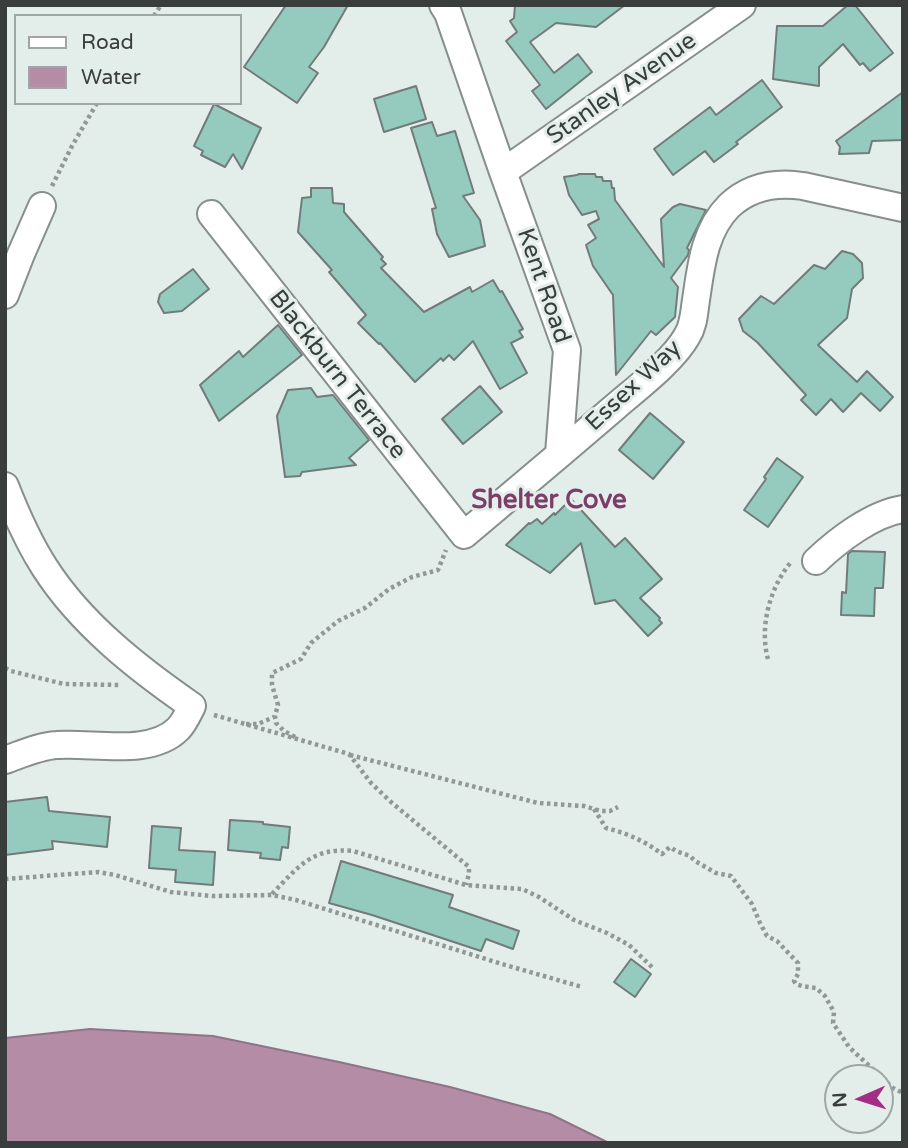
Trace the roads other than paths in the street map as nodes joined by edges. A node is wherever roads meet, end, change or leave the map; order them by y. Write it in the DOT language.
graph roads {
  1 [pos="742,5"];
  2 [pos="451,8"];
  3 [pos="503,172"];
  4 [pos="42,206"];
  5 [pos="903,208"];
  6 [pos="211,214"];
  7 [pos="5,295"];
  8 [pos="559,454"];
  9 [pos="5,486"];
  10 [pos="903,509"];
  11 [pos="821,557"];
  12 [pos="5,760"];
  1 -- 3 [label="street, Stanley Avenue"];
  2 -- 3 [label="street, Kent Road"];
  3 -- 8 [label="street, Kent Road"];
  4 -- 7 [label="street"];
  5 -- 8 [label="street, Essex Way"];
  6 -- 8 [label="street, Blackburn Terrace"];
  9 -- 12 [label="street"];
  10 -- 11 [label="street"];
}
